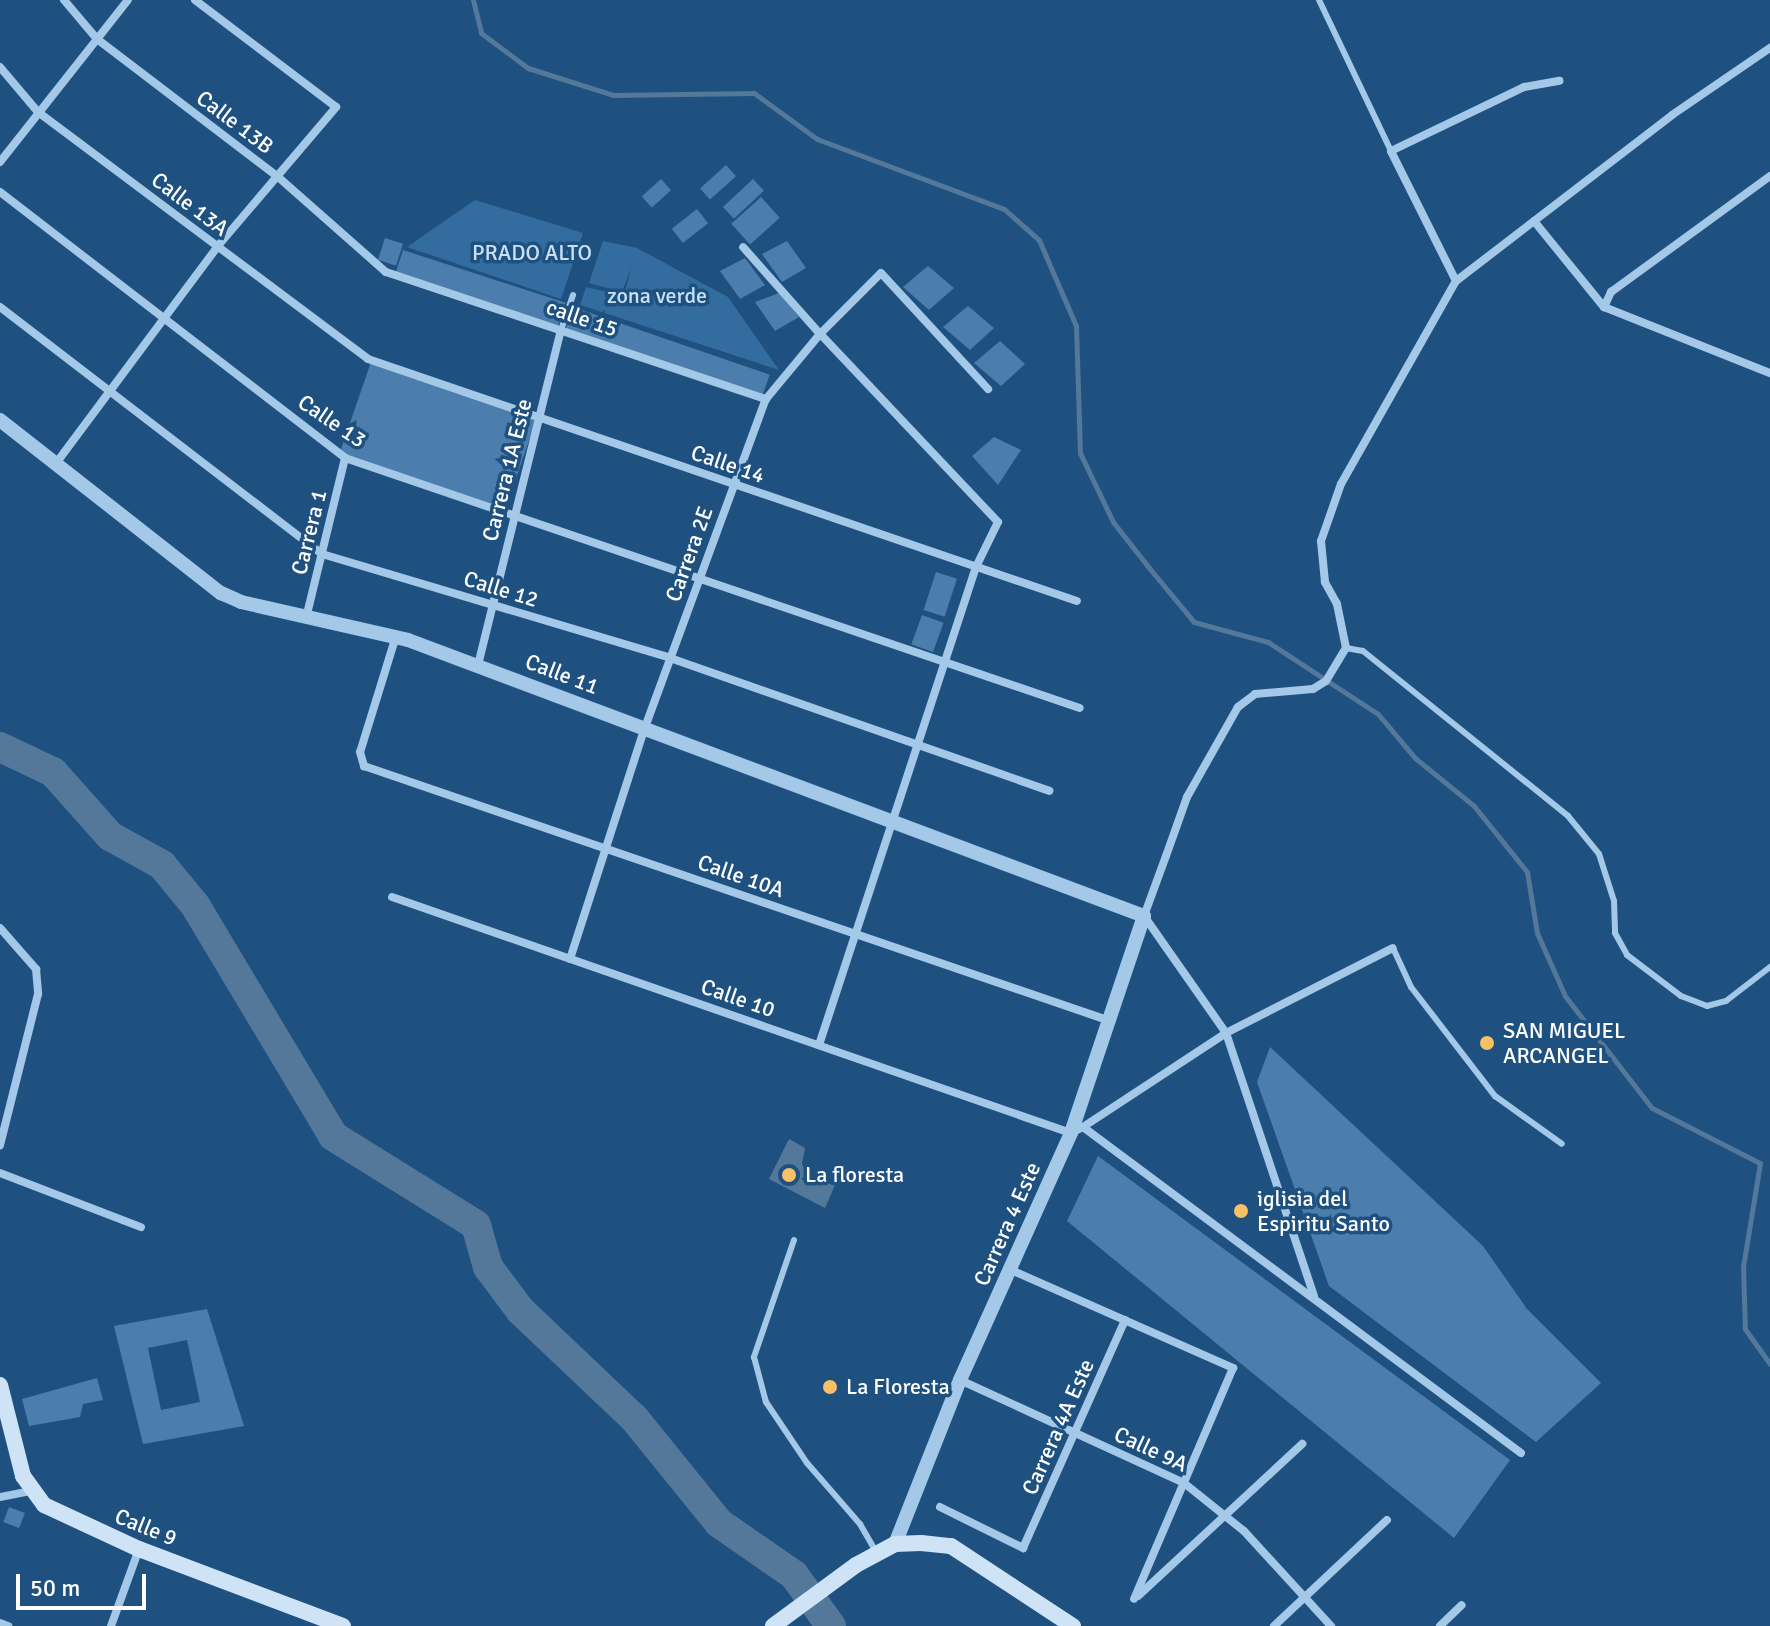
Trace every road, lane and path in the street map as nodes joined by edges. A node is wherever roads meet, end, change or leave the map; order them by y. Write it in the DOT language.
graph roads {
  1 [pos="64,0"];
  2 [pos="128,0"];
  3 [pos="195,0"];
  4 [pos="1319,0"];
  5 [pos="97,39"];
  6 [pos="1770,48"];
  7 [pos="0,67"];
  8 [pos="1559,81"];
  9 [pos="38,112"];
  10 [pos="1391,151"];
  11 [pos="0,162"];
  12 [pos="277,176"];
  13 [pos="1770,176"];
  14 [pos="0,192"];
  15 [pos="1534,221"];
  16 [pos="217,247"];
  17 [pos="743,247"];
  18 [pos="386,272"];
  19 [pos="1456,281"];
  20 [pos="573,295"];
  21 [pos="0,307"];
  22 [pos="1604,307"];
  23 [pos="164,318"];
  24 [pos="561,330"];
  25 [pos="820,334"];
  26 [pos="368,359"];
  27 [pos="1770,373"];
  28 [pos="988,389"];
  29 [pos="110,391"];
  30 [pos="766,399"];
  31 [pos="539,417"];
  32 [pos="0,420"];
  33 [pos="345,458"];
  34 [pos="57,462"];
  35 [pos="733,485"];
  36 [pos="514,515"];
  37 [pos="322,554"];
  38 [pos="976,567"];
  39 [pos="699,578"];
  40 [pos="1077,601"];
  41 [pos="492,605"];
  42 [pos="307,614"];
  43 [pos="396,636"];
  44 [pos="1346,648"];
  45 [pos="670,658"];
  46 [pos="944,662"];
  47 [pos="478,665"];
  48 [pos="1080,708"];
  49 [pos="644,730"];
  50 [pos="916,745"];
  51 [pos="1049,791"];
  52 [pos="891,819"];
  53 [pos="606,849"];
  54 [pos="392,897"];
  55 [pos="1144,916"];
  56 [pos="0,928"];
  57 [pos="854,934"];
  58 [pos="1393,948"];
  59 [pos="570,959"];
  60 [pos="1770,967"];
  61 [pos="1107,1020"];
  62 [pos="1226,1033"];
  63 [pos="819,1045"];
  64 [pos="1077,1130"];
  65 [pos="1562,1144"];
  66 [pos="0,1145"];
  67 [pos="0,1173"];
  68 [pos="141,1227"];
  69 [pos="794,1240"];
  70 [pos="1011,1270"];
  71 [pos="1314,1296"];
  72 [pos="1125,1320"];
  73 [pos="960,1380"];
  74 [pos="0,1385"];
  75 [pos="1074,1434"];
  76 [pos="1302,1444"];
  77 [pos="1521,1453"];
  78 [pos="1184,1483"];
  79 [pos="31,1491"];
  80 [pos="0,1497"];
  81 [pos="940,1507"];
  82 [pos="1223,1517"];
  83 [pos="1387,1520"];
  84 [pos="895,1544"];
  85 [pos="139,1549"];
  86 [pos="878,1555"];
  87 [pos="1305,1597"];
  88 [pos="1462,1605"];
  89 [pos="0,1623"];
  90 [pos="8,1626"];
  91 [pos="111,1626"];
  92 [pos="340,1626"];
  93 [pos="773,1626"];
  94 [pos="1073,1626"];
  95 [pos="1274,1626"];
  96 [pos="1331,1626"];
  97 [pos="1440,1626"];
  1 -- 5 [label="street, Calle 13B"];
  2 -- 5 [label="street"];
  3 -- 12 [label="street"];
  4 -- 10 [label="lane"];
  5 -- 9 [label="street"];
  5 -- 12 [label="street, Calle 13B"];
  6 -- 15 [label="street"];
  7 -- 9 [label="street, Calle 13A"];
  8 -- 10 [label="street"];
  9 -- 11 [label="street"];
  9 -- 16 [label="street, Calle 13A"];
  10 -- 19 [label="street"];
  12 -- 16 [label="street"];
  12 -- 18 [label="street, Calle 13B"];
  13 -- 22 [label="street"];
  14 -- 23 [label="street, Calle 13"];
  15 -- 19 [label="street"];
  15 -- 22 [label="street"];
  16 -- 23 [label="street"];
  16 -- 26 [label="street, Calle 13A"];
  17 -- 25 [label="street"];
  18 -- 24 [label="street, calle 15"];
  19 -- 44 [label="street"];
  20 -- 24 [label="lane"];
  21 -- 29 [label="street"];
  22 -- 27 [label="street"];
  23 -- 29 [label="street"];
  23 -- 33 [label="street, Calle 13"];
  24 -- 30 [label="street, calle 15"];
  24 -- 31 [label="street, Carrera 1A Este"];
  25 -- 28 [label="street, Carrera 2E"];
  25 -- 30 [label="street, Carrera 2E"];
  25 -- 38 [label="street"];
  26 -- 31 [label="street, Calle 14"];
  29 -- 34 [label="street"];
  29 -- 37 [label="street"];
  30 -- 35 [label="street, Carrera 2E"];
  31 -- 35 [label="street, Calle 14"];
  31 -- 36 [label="street, Carrera 1A Este"];
  32 -- 34 [label="street, Calle 11"];
  33 -- 36 [label="street, Calle 13"];
  33 -- 37 [label="street, Carrera 1"];
  34 -- 42 [label="street, Calle 11"];
  35 -- 38 [label="street, Calle 14"];
  35 -- 39 [label="street, Carrera 2E"];
  36 -- 39 [label="street, Calle 13"];
  36 -- 41 [label="street, Carrera 1A Este"];
  37 -- 41 [label="street, Calle 12"];
  37 -- 42 [label="street, Carrera 1"];
  38 -- 40 [label="street, Calle 14"];
  38 -- 46 [label="street"];
  39 -- 45 [label="street, Carrera 2E"];
  39 -- 46 [label="street, Calle 13"];
  41 -- 45 [label="street, Calle 12"];
  41 -- 47 [label="street, Carrera 1A Este"];
  42 -- 43 [label="street, Calle 11"];
  43 -- 47 [label="street, Calle 11"];
  43 -- 53 [label="street, Calle 10A"];
  44 -- 55 [label="street"];
  44 -- 60 [label="lane"];
  45 -- 49 [label="street, Carrera 2E"];
  45 -- 50 [label="street, Calle 12"];
  46 -- 48 [label="street, Calle 13"];
  46 -- 50 [label="street"];
  47 -- 49 [label="street, Calle 11"];
  49 -- 52 [label="street, Calle 11"];
  49 -- 53 [label="street, Carrera 2E"];
  50 -- 51 [label="street, Calle 12"];
  50 -- 52 [label="street"];
  52 -- 55 [label="street, Calle 11"];
  52 -- 57 [label="street"];
  53 -- 57 [label="street, Calle 10A"];
  53 -- 59 [label="street, Carrera 2E"];
  54 -- 59 [label="street, Calle 10"];
  55 -- 61 [label="street, Carrera 4 Este"];
  55 -- 62 [label="street"];
  56 -- 66 [label="street"];
  57 -- 61 [label="street, Calle 10A"];
  57 -- 63 [label="street"];
  58 -- 62 [label="street"];
  58 -- 65 [label="lane"];
  59 -- 63 [label="street, Calle 10"];
  61 -- 64 [label="street, Carrera 4 Este"];
  62 -- 64 [label="street"];
  62 -- 71 [label="street"];
  63 -- 64 [label="street, Calle 10"];
  64 -- 70 [label="street, Carrera 4 Este"];
  64 -- 71 [label="street, Calle 10"];
  67 -- 68 [label="street"];
  69 -- 86 [label="lane"];
  70 -- 72 [label="street"];
  70 -- 73 [label="street, Carrera 4 Este"];
  71 -- 77 [label="street, Calle 10"];
  72 -- 75 [label="street, Carrera 4A Este"];
  72 -- 78 [label="street"];
  73 -- 75 [label="street, Calle 9A"];
  73 -- 84 [label="street, Carrera 4 Este"];
  74 -- 79 [label="main road"];
  75 -- 78 [label="street, Calle 9A"];
  75 -- 81 [label="street, Carrera 4A Este"];
  76 -- 82 [label="street"];
  78 -- 82 [label="street, Calle 9A"];
  78 -- 82 [label="street"];
  79 -- 80 [label="street"];
  79 -- 85 [label="main road, Calle 9"];
  82 -- 87 [label="street, Calle 9A"];
  83 -- 87 [label="street"];
  84 -- 86 [label="main road"];
  84 -- 94 [label="main road"];
  85 -- 91 [label="street"];
  85 -- 92 [label="main road, Calle 9"];
  86 -- 93 [label="main road"];
  87 -- 95 [label="street"];
  87 -- 96 [label="street, Calle 9A"];
  88 -- 97 [label="street"];
  89 -- 90 [label="street"];
}
